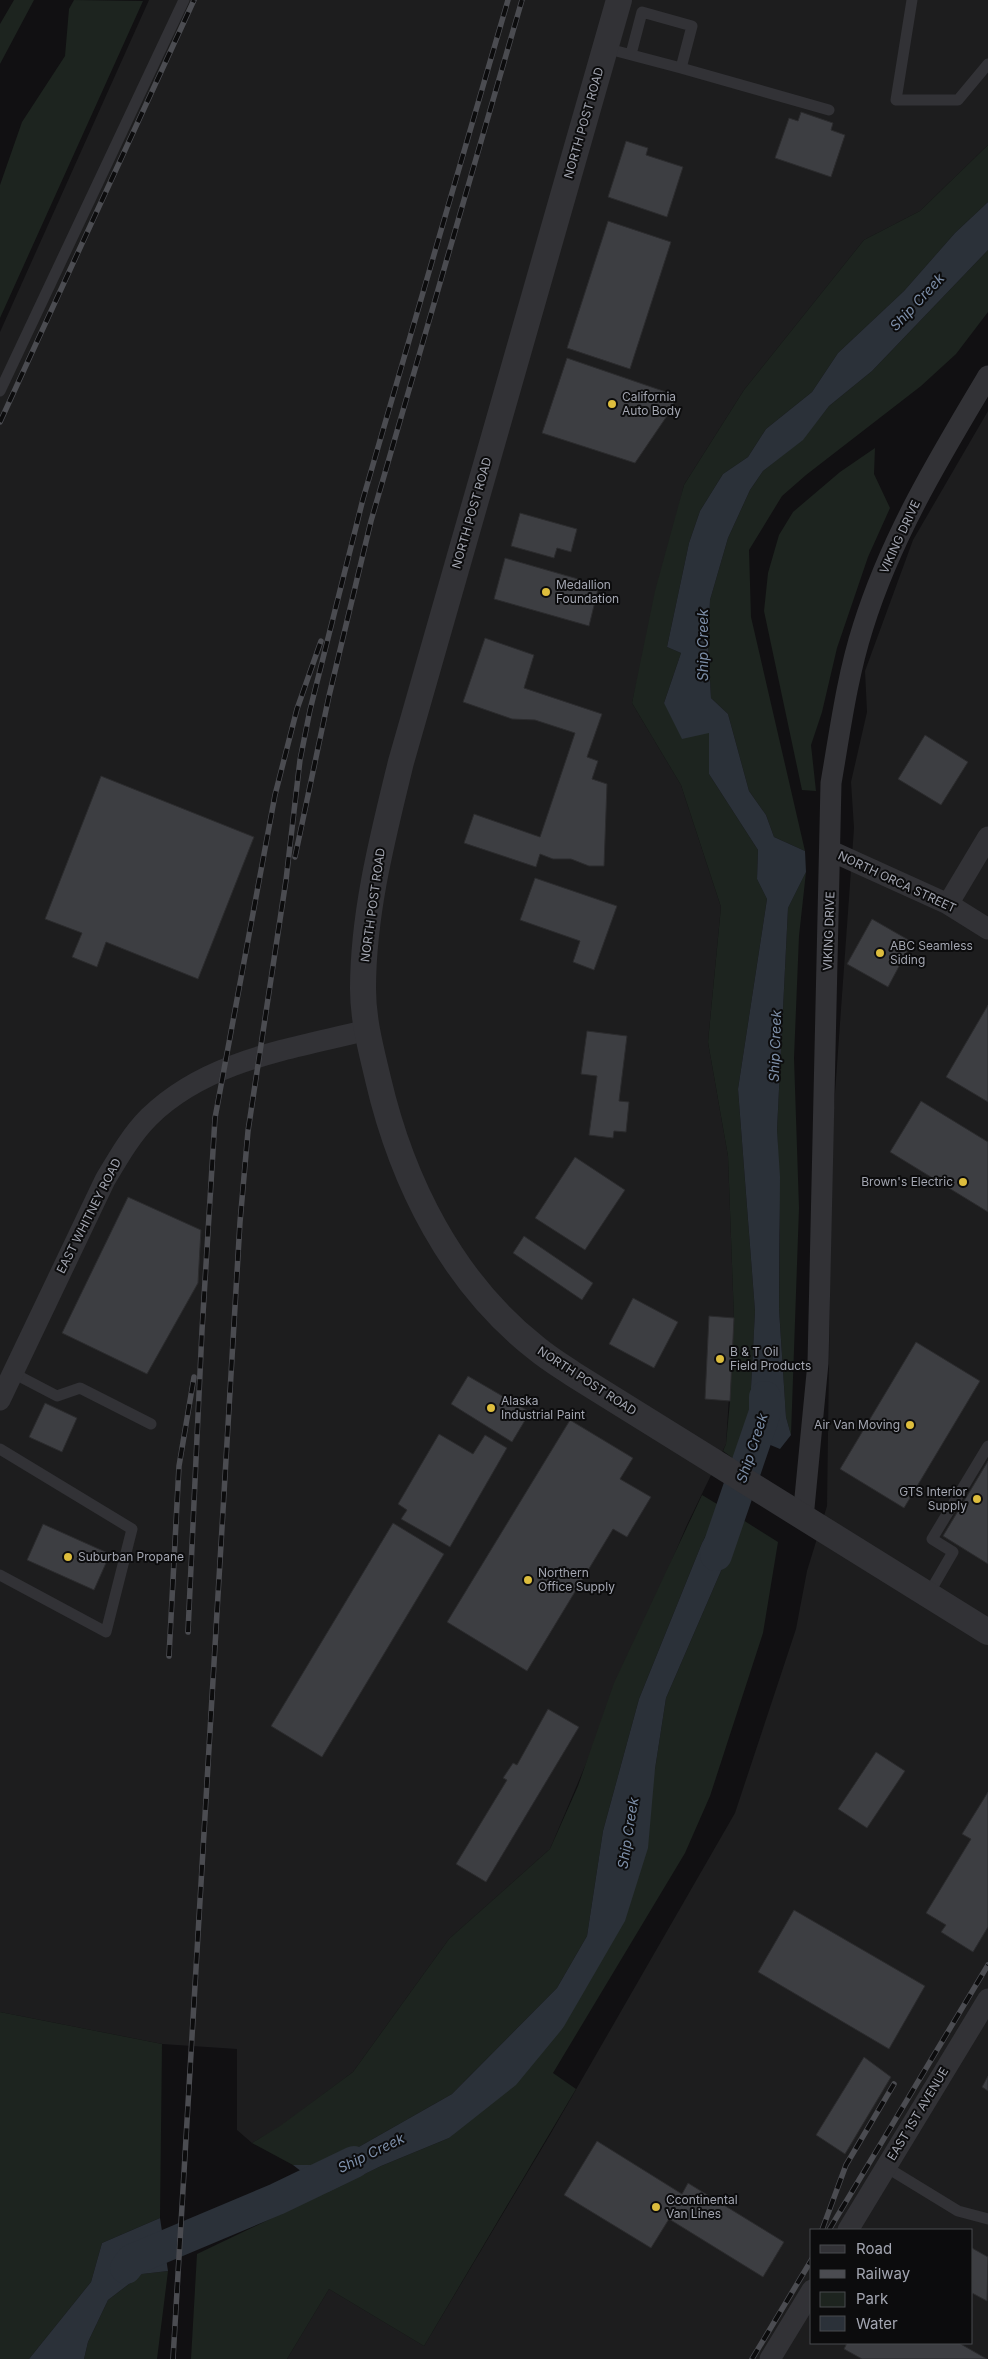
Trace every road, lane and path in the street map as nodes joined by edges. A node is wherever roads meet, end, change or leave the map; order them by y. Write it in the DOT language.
graph roads {
  1 [pos="184,0"];
  2 [pos="619,0"];
  3 [pos="912,0"];
  4 [pos="605,48"];
  5 [pos="631,54"];
  6 [pos="988,64"];
  7 [pos="681,68"];
  8 [pos="829,110"];
  9 [pos="988,376"];
  10 [pos="0,391"];
  11 [pos="988,837"];
  12 [pos="831,851"];
  13 [pos="948,904"];
  14 [pos="988,929"];
  15 [pos="367,1030"];
  16 [pos="13,1373"];
  17 [pos="0,1400"];
  18 [pos="151,1424"];
  19 [pos="988,1446"];
  20 [pos="0,1449"];
  21 [pos="803,1518"];
  22 [pos="0,1575"];
  23 [pos="928,1595"];
  24 [pos="988,1632"];
  25 [pos="988,1999"];
  26 [pos="886,2167"];
  27 [pos="988,2219"];
  28 [pos="849,2229"];
  29 [pos="810,2293"];
  30 [pos="770,2359"];
  1 -- 10 [label="lane"];
  2 -- 4 [label="street, NORTH POST ROAD"];
  3 -- 6 [label="lane"];
  4 -- 5 [label="lane"];
  4 -- 15 [label="street, NORTH POST ROAD"];
  5 -- 7 [label="lane"];
  5 -- 7 [label="lane"];
  7 -- 8 [label="lane"];
  9 -- 12 [label="street, VIKING DRIVE"];
  11 -- 13 [label="street"];
  12 -- 13 [label="street, NORTH ORCA STREET"];
  12 -- 21 [label="street, VIKING DRIVE"];
  13 -- 14 [label="street, NORTH ORCA STREET"];
  15 -- 16 [label="street, EAST WHITNEY ROAD"];
  15 -- 21 [label="street, NORTH POST ROAD"];
  16 -- 17 [label="street, EAST WHITNEY ROAD"];
  16 -- 18 [label="lane"];
  19 -- 23 [label="lane"];
  20 -- 22 [label="lane"];
  21 -- 23 [label="street, NORTH POST ROAD"];
  23 -- 24 [label="street, NORTH POST ROAD"];
  25 -- 26 [label="street, EAST 1ST AVENUE"];
  26 -- 27 [label="lane"];
  26 -- 28 [label="street, EAST 1ST AVENUE"];
  29 -- 30 [label="street"];
}
